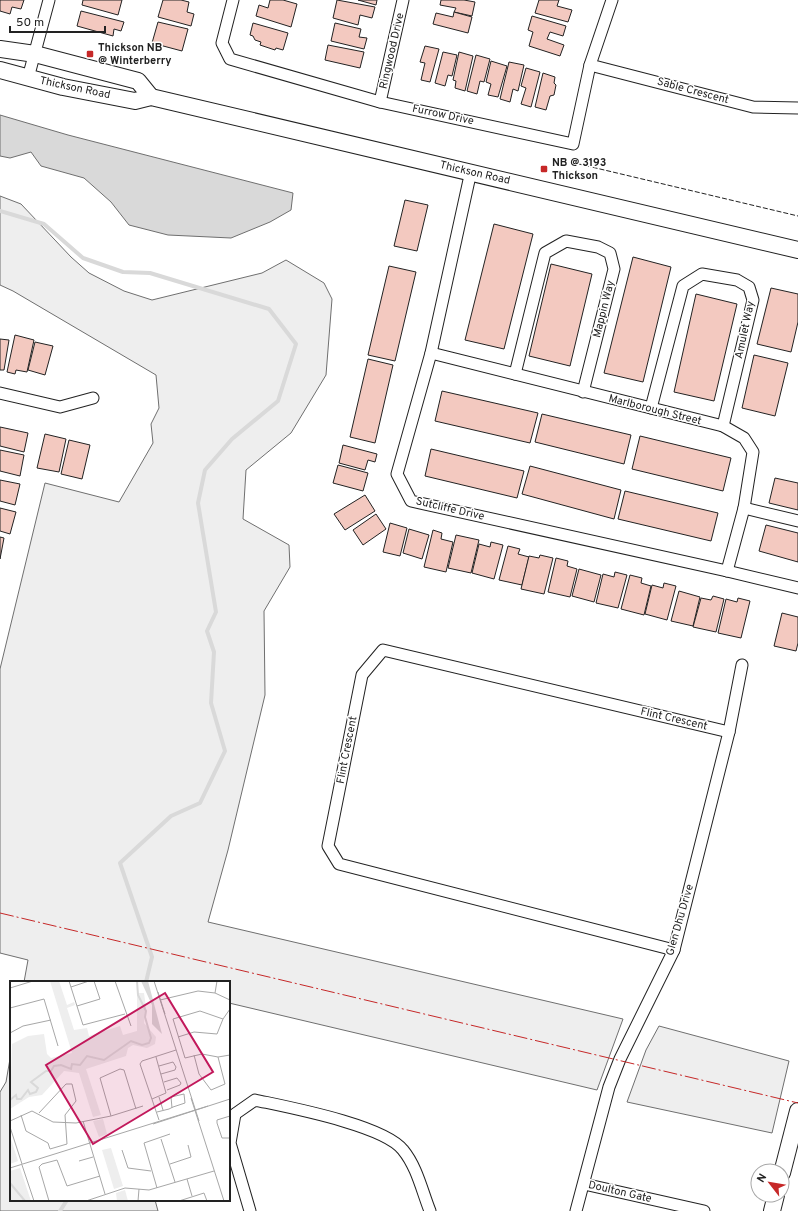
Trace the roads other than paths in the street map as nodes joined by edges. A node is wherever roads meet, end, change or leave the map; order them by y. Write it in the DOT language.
graph roads {
  1 [pos="49,0"];
  2 [pos="232,0"];
  3 [pos="403,0"];
  4 [pos="612,0"];
  5 [pos="0,48"];
  6 [pos="35,54"];
  7 [pos="590,65"];
  8 [pos="0,70"];
  9 [pos="28,78"];
  10 [pos="151,97"];
  11 [pos="380,102"];
  12 [pos="798,108"];
  13 [pos="471,171"];
  14 [pos="798,250"];
  15 [pos="431,353"];
  16 [pos="515,374"];
  17 [pos="583,392"];
  18 [pos="0,393"];
  19 [pos="93,398"];
  20 [pos="651,408"];
  21 [pos="723,426"];
  22 [pos="744,508"];
  23 [pos="798,521"];
  24 [pos="727,571"];
  25 [pos="798,588"];
  26 [pos="742,665"];
  27 [pos="729,732"];
  28 [pos="674,950"];
  29 [pos="798,1111"];
  30 [pos="785,1163"];
  31 [pos="584,1184"];
  32 [pos="250,1211"];
  33 [pos="430,1211"];
  34 [pos="576,1211"];
  35 [pos="704,1211"];
  1 -- 6 [label="street"];
  2 -- 11 [label="street, Furrow Drive"];
  3 -- 11 [label="street, Ringwood Drive"];
  4 -- 7 [label="street, Furrow Drive"];
  5 -- 6 [label="main road, Thickson Road"];
  6 -- 9 [label="street"];
  6 -- 10 [label="main road, Thickson Road"];
  7 -- 11 [label="street, Furrow Drive"];
  7 -- 12 [label="street, Sable Crescent"];
  8 -- 9 [label="main road, Thickson Road"];
  9 -- 10 [label="main road, Thickson Road"];
  10 -- 13 [label="main road, Thickson Road"];
  13 -- 14 [label="main road, Thickson Road"];
  13 -- 15 [label="street, Sutcliffe Drive"];
  15 -- 16 [label="street, Marlborough Street"];
  15 -- 24 [label="street, Sutcliffe Drive"];
  16 -- 17 [label="street, Marlborough Street"];
  16 -- 17 [label="street, Mappin Way"];
  17 -- 20 [label="street, Marlborough Street"];
  18 -- 19 [label="street"];
  20 -- 21 [label="street, Marlborough Street"];
  20 -- 21 [label="street, Amulet Way"];
  21 -- 22 [label="street, Marlborough Street"];
  22 -- 23 [label="street"];
  22 -- 24 [label="street, Marlborough Street"];
  24 -- 25 [label="street, Sutcliffe Drive"];
  26 -- 27 [label="street, Glen Dhu Drive"];
  27 -- 28 [label="street, Glen Dhu Drive"];
  27 -- 28 [label="street, Flint Crescent"];
  28 -- 31 [label="street, Glen Dhu Drive"];
  29 -- 30 [label="main road"];
  31 -- 34 [label="street, Glen Dhu Drive"];
  31 -- 35 [label="street, Doulton Gate"];
  32 -- 33 [label="street"];
}
